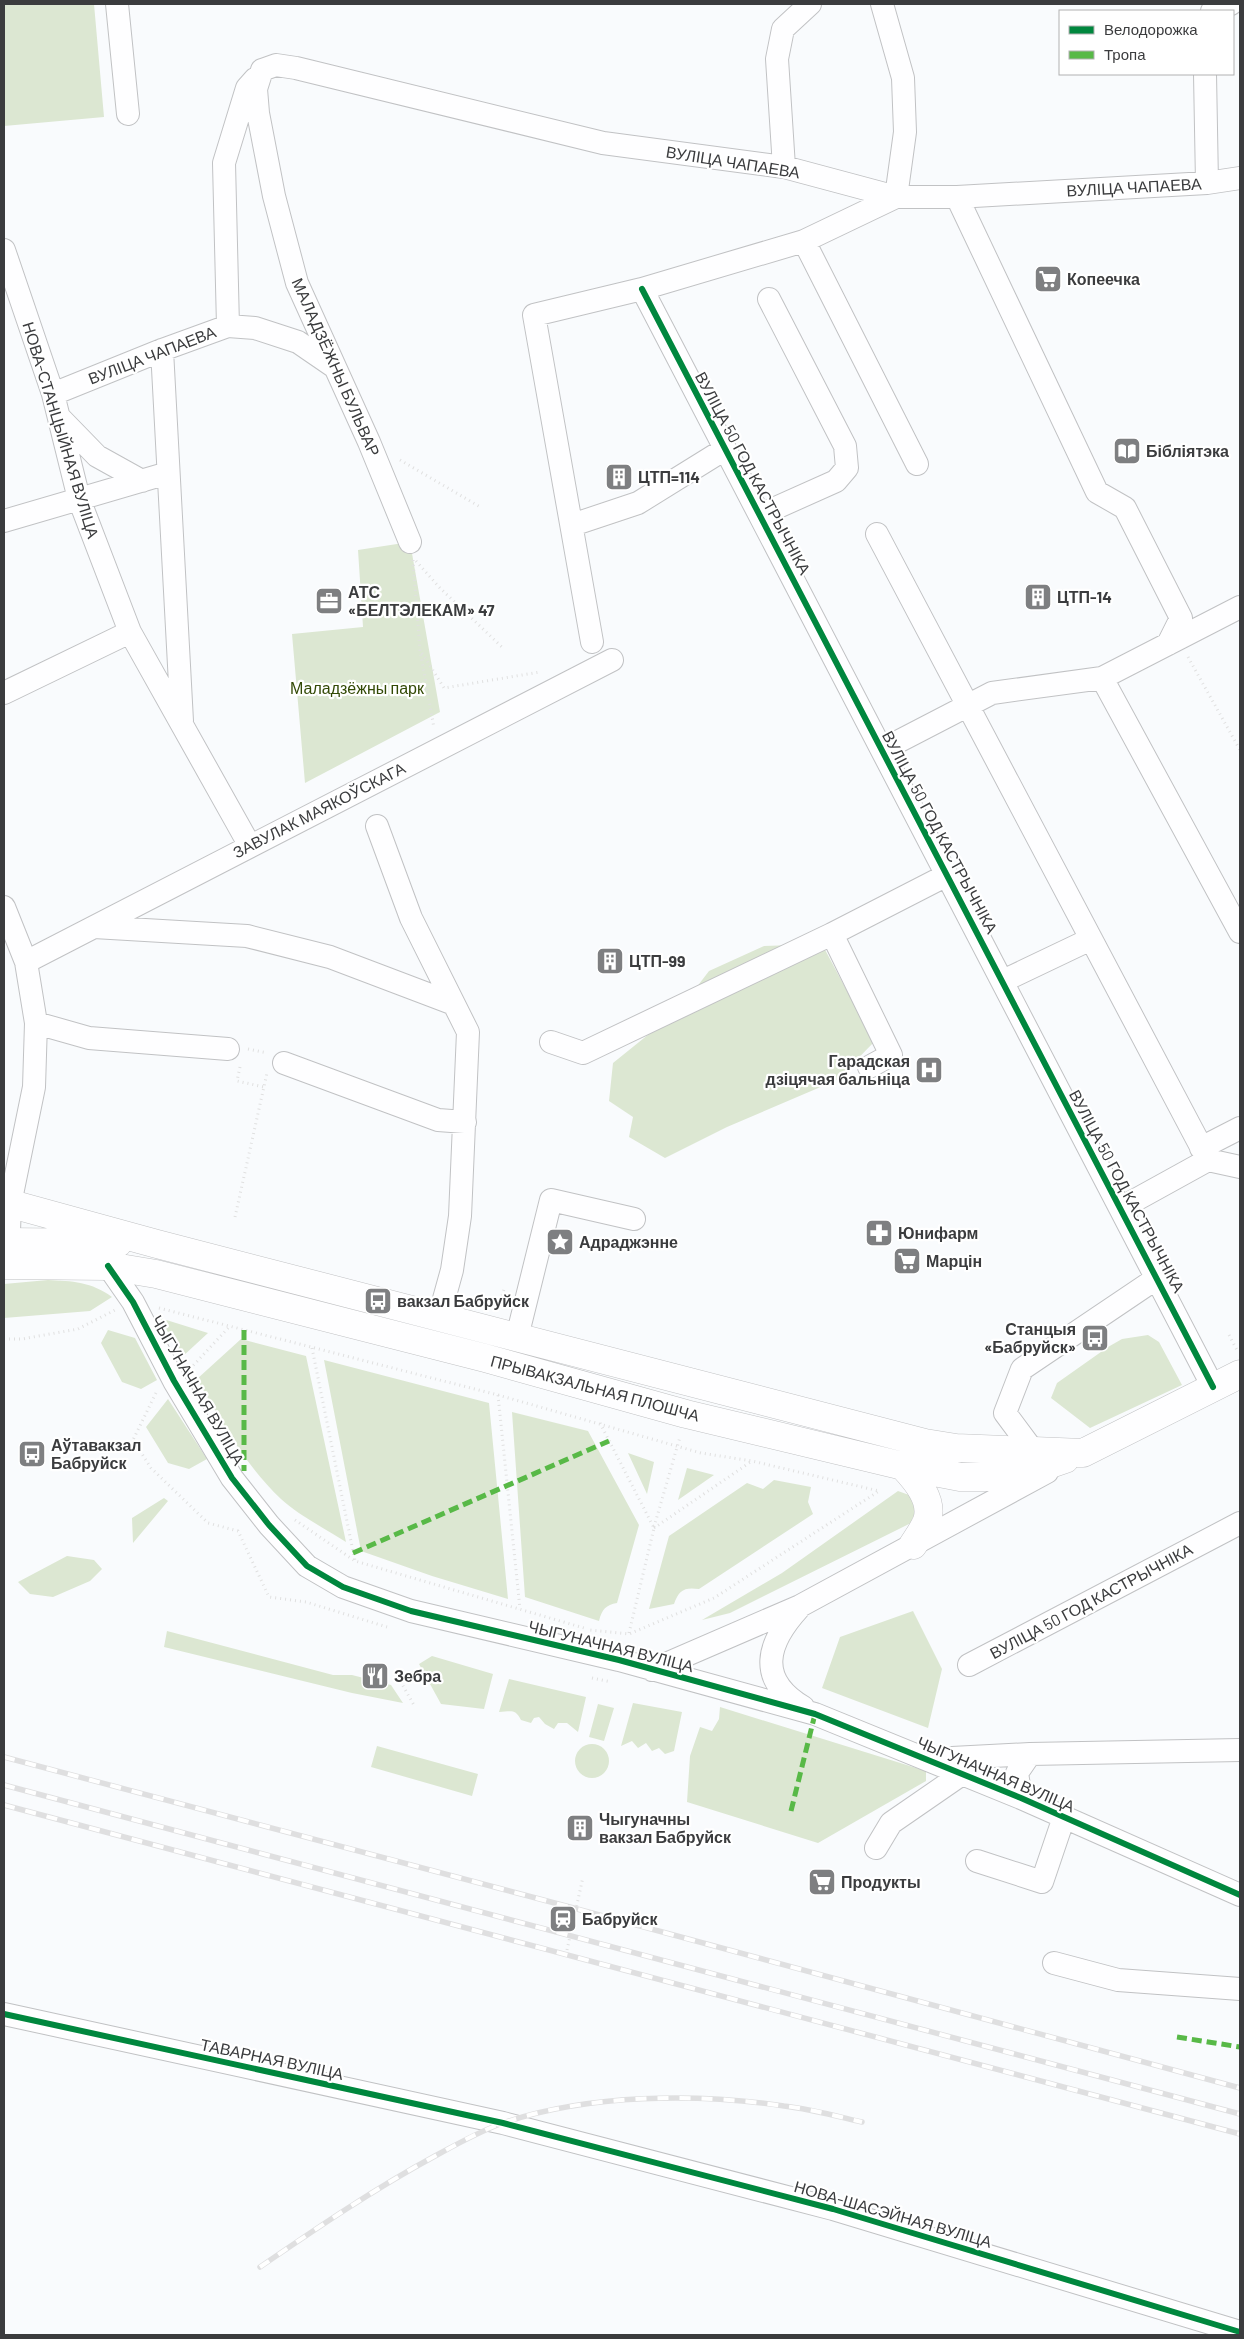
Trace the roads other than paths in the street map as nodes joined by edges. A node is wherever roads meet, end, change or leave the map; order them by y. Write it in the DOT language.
graph roads {
  1 [pos="117,4"];
  2 [pos="810,4"];
  3 [pos="882,4"];
  4 [pos="1230,4"];
  5 [pos="1215,10"];
  6 [pos="262,70"];
  7 [pos="1205,75"];
  8 [pos="128,114"];
  9 [pos="784,167"];
  10 [pos="1240,178"];
  11 [pos="1207,183"];
  12 [pos="896,197"];
  13 [pos="956,197"];
  14 [pos="804,241"];
  15 [pos="4,250"];
  16 [pos="642,289"];
  17 [pos="769,299"];
  18 [pos="228,326"];
  19 [pos="162,350"];
  20 [pos="333,366"];
  21 [pos="53,394"];
  22 [pos="59,418"];
  23 [pos="725,448"];
  24 [pos="917,464"];
  25 [pos="168,473"];
  26 [pos="142,481"];
  27 [pos="79,499"];
  28 [pos="760,515"];
  29 [pos="4,521"];
  30 [pos="572,525"];
  31 [pos="878,534"];
  32 [pos="410,542"];
  33 [pos="1240,607"];
  34 [pos="130,632"];
  35 [pos="592,642"];
  36 [pos="1173,642"];
  37 [pos="612,660"];
  38 [pos="1102,678"];
  39 [pos="4,693"];
  40 [pos="967,706"];
  41 [pos="182,726"];
  42 [pos="882,750"];
  43 [pos="377,826"];
  44 [pos="250,846"];
  45 [pos="947,875"];
  46 [pos="4,907"];
  47 [pos="94,926"];
  48 [pos="1240,932"];
  49 [pos="832,934"];
  50 [pos="1091,939"];
  51 [pos="26,962"];
  52 [pos="1002,981"];
  53 [pos="454,1004"];
  54 [pos="36,1023"];
  55 [pos="551,1042"];
  56 [pos="237,1054"];
  57 [pos="274,1062"];
  58 [pos="869,1067"];
  59 [pos="465,1122"];
  60 [pos="1240,1128"];
  61 [pos="1204,1154"];
  62 [pos="1240,1167"];
  63 [pos="7,1203"];
  64 [pos="1121,1208"];
  65 [pos="634,1219"];
  66 [pos="156,1244"];
  67 [pos="6,1254"];
  68 [pos="108,1266"];
  69 [pos="1157,1278"];
  70 [pos="439,1317"];
  71 [pos="517,1337"];
  72 [pos="1240,1374"];
  73 [pos="1213,1387"];
  74 [pos="1034,1452"];
  75 [pos="1083,1453"];
  76 [pos="903,1466"];
  77 [pos="1240,1523"];
  78 [pos="913,1545"];
  79 [pos="800,1606"];
  80 [pos="969,1665"];
  81 [pos="652,1670"];
  82 [pos="814,1714"];
  83 [pos="1240,1750"];
  84 [pos="1030,1754"];
  85 [pos="927,1759"];
  86 [pos="962,1774"];
  87 [pos="1021,1798"];
  88 [pos="1064,1817"];
  89 [pos="876,1848"];
  90 [pos="977,1861"];
  91 [pos="1240,1895"];
  92 [pos="1054,1963"];
  93 [pos="1240,1989"];
  94 [pos="4,2014"];
  95 [pos="534,2132"];
  96 [pos="1240,2332"];
  1 -- 8 [label="street"];
  2 -- 9 [label="street"];
  3 -- 12 [label="street"];
  4 -- 5 [label="street"];
  6 -- 9 [label="street, ВУЛІЦА ЧАПАЕВА"];
  6 -- 18 [label="street"];
  6 -- 20 [label="street, МАЛАДЗЁЖНЫ БУЛЬВАР"];
  7 -- 11 [label="street"];
  9 -- 12 [label="street, ВУЛІЦА ЧАПАЕВА"];
  10 -- 11 [label="street, ВУЛІЦА ЧАПАЕВА"];
  11 -- 13 [label="street, ВУЛІЦА ЧАПАЕВА"];
  12 -- 13 [label="street, ВУЛІЦА ЧАПАЕВА"];
  12 -- 14 [label="street"];
  13 -- 36 [label="street"];
  14 -- 16 [label="street"];
  14 -- 24 [label="street"];
  15 -- 21 [label="street, НОВА-СТАНЦЫЙНАЯ ВУЛІЦА"];
  16 -- 23 [label="street, ВУЛІЦА 50 ГОД КАСТРЫЧНІКА"];
  16 -- 30 [label="street"];
  17 -- 28 [label="street"];
  18 -- 19 [label="street, ВУЛІЦА ЧАПАЕВА"];
  18 -- 20 [label="street, ВУЛІЦА ЧАПАЕВА"];
  19 -- 21 [label="street, ВУЛІЦА ЧАПАЕВА"];
  19 -- 25 [label="street"];
  20 -- 32 [label="street, МАЛАДЗЁЖНЫ БУЛЬВАР"];
  21 -- 22 [label="street, НОВА-СТАНЦЫЙНАЯ ВУЛІЦА"];
  22 -- 26 [label="street"];
  22 -- 27 [label="street, НОВА-СТАНЦЫЙНАЯ ВУЛІЦА"];
  23 -- 28 [label="street, ВУЛІЦА 50 ГОД КАСТРЫЧНІКА"];
  23 -- 30 [label="street"];
  25 -- 26 [label="street"];
  25 -- 41 [label="street"];
  26 -- 27 [label="street"];
  27 -- 29 [label="street"];
  27 -- 34 [label="street, НОВА-СТАНЦЫЙНАЯ ВУЛІЦА"];
  28 -- 42 [label="street, ВУЛІЦА 50 ГОД КАСТРЫЧНІКА"];
  30 -- 35 [label="street"];
  31 -- 40 [label="street"];
  33 -- 36 [label="street"];
  34 -- 39 [label="street"];
  34 -- 41 [label="street, НОВА-СТАНЦЫЙНАЯ ВУЛІЦА"];
  36 -- 38 [label="street"];
  37 -- 44 [label="street, ЗАВУЛАК МАЯКОЎСКАГА"];
  38 -- 40 [label="street"];
  38 -- 48 [label="street"];
  40 -- 42 [label="street"];
  40 -- 50 [label="street"];
  41 -- 44 [label="street, НОВА-СТАНЦЫЙНАЯ ВУЛІЦА"];
  42 -- 45 [label="street, ВУЛІЦА 50 ГОД КАСТРЫЧНІКА"];
  43 -- 53 [label="street"];
  44 -- 47 [label="street, ЗАВУЛАК МАЯКОЎСКАГА"];
  45 -- 49 [label="street"];
  45 -- 52 [label="street, ВУЛІЦА 50 ГОД КАСТРЫЧНІКА"];
  46 -- 51 [label="street"];
  47 -- 51 [label="street, ЗАВУЛАК МАЯКОЎСКАГА"];
  47 -- 53 [label="street"];
  49 -- 55 [label="street"];
  49 -- 58 [label="street"];
  50 -- 52 [label="street"];
  50 -- 61 [label="street"];
  51 -- 54 [label="street"];
  52 -- 64 [label="street, ВУЛІЦА 50 ГОД КАСТРЫЧНІКА"];
  53 -- 59 [label="street"];
  54 -- 56 [label="street"];
  54 -- 63 [label="street"];
  57 -- 59 [label="street"];
  59 -- 70 [label="street"];
  60 -- 61 [label="street"];
  61 -- 62 [label="street"];
  61 -- 64 [label="street"];
  63 -- 66 [label="main road"];
  63 -- 67 [label="street"];
  64 -- 69 [label="street, ВУЛІЦА 50 ГОД КАСТРЫЧНІКА"];
  65 -- 71 [label="street"];
  66 -- 67 [label="main road"];
  66 -- 70 [label="main road, ПРЫВАКЗАЛЬНАЯ ПЛОШЧА"];
  67 -- 68 [label="main road, ПРЫВАКЗАЛЬНАЯ ПЛОШЧА"];
  68 -- 76 [label="main road, ПРЫВАКЗАЛЬНАЯ ПЛОШЧА"];
  68 -- 81 [label="street, ЧЫГУНАЧНАЯ ВУЛІЦА"];
  69 -- 73 [label="street, ВУЛІЦА 50 ГОД КАСТРЫЧНІКА"];
  69 -- 74 [label="street"];
  70 -- 71 [label="main road, ПРЫВАКЗАЛЬНАЯ ПЛОШЧА"];
  71 -- 74 [label="main road, ПРЫВАКЗАЛЬНАЯ ПЛОШЧА"];
  72 -- 73 [label="main road, ПРЫВАКЗАЛЬНАЯ ПЛОШЧА"];
  73 -- 75 [label="main road, ПРЫВАКЗАЛЬНАЯ ПЛОШЧА"];
  74 -- 75 [label="main road, ПРЫВАКЗАЛЬНАЯ ПЛОШЧА"];
  75 -- 76 [label="main road, ПРЫВАКЗАЛЬНАЯ ПЛОШЧА"];
  75 -- 78 [label="street"];
  76 -- 78 [label="main road"];
  77 -- 80 [label="street, ВУЛІЦА 50 ГОД КАСТРЫЧНІКА"];
  78 -- 79 [label="street"];
  79 -- 81 [label="street"];
  79 -- 82 [label="street"];
  81 -- 82 [label="street, ЧЫГУНАЧНАЯ ВУЛІЦА"];
  82 -- 85 [label="street, ЧЫГУНАЧНАЯ ВУЛІЦА"];
  83 -- 84 [label="street"];
  84 -- 85 [label="street"];
  84 -- 87 [label="street"];
  85 -- 86 [label="street, ЧЫГУНАЧНАЯ ВУЛІЦА"];
  86 -- 87 [label="street, ЧЫГУНАЧНАЯ ВУЛІЦА"];
  86 -- 89 [label="street"];
  87 -- 88 [label="street, ЧЫГУНАЧНАЯ ВУЛІЦА"];
  88 -- 90 [label="street"];
  88 -- 91 [label="street, ЧЫГУНАЧНАЯ ВУЛІЦА"];
  92 -- 93 [label="street"];
  94 -- 95 [label="street, ТАВАРНАЯ ВУЛІЦА"];
  95 -- 96 [label="street, НОВА-ШАСЭЙНАЯ ВУЛІЦА"];
}
